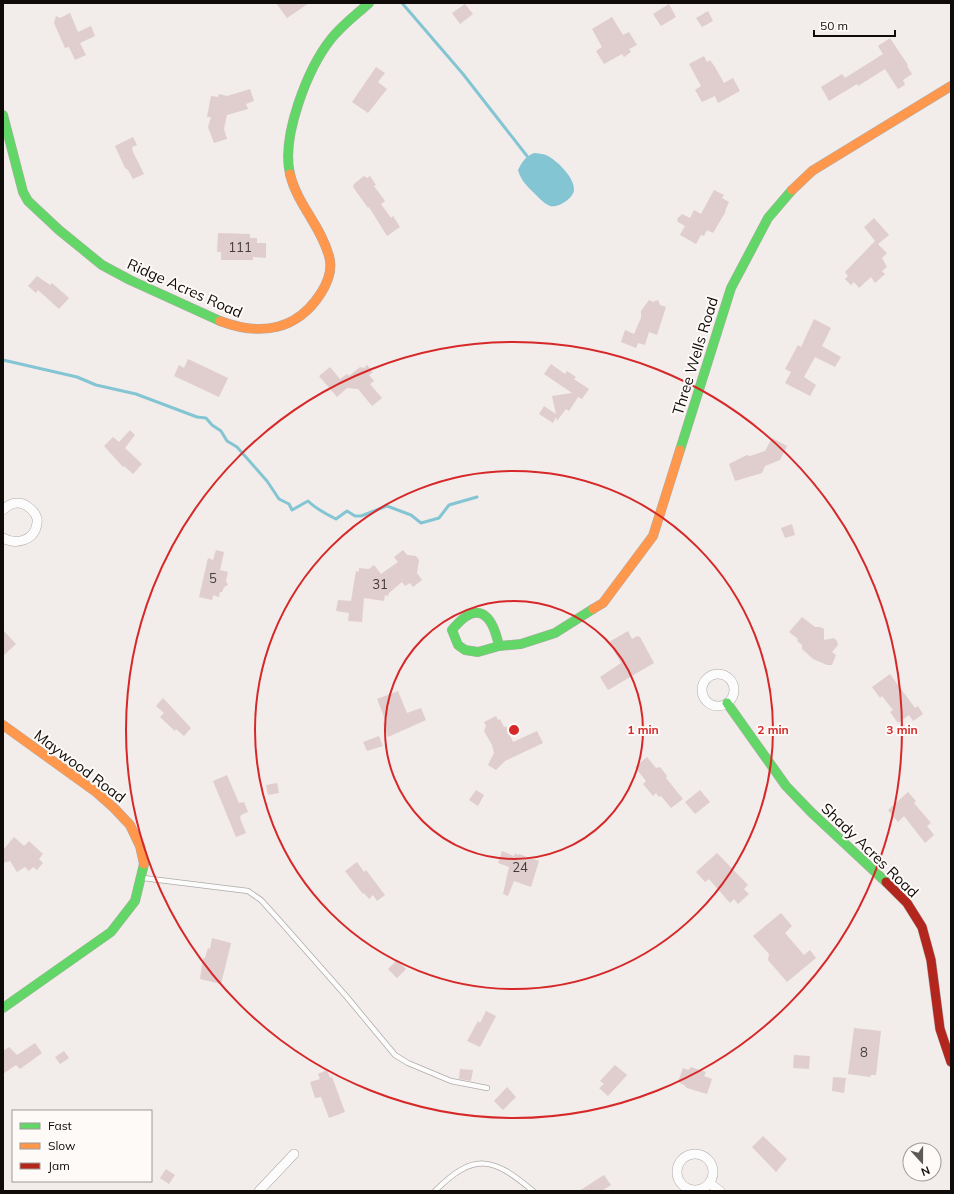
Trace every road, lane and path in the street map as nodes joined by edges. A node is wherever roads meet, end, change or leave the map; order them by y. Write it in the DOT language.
graph roads {
  1 [pos="369,3"];
  2 [pos="951,86"];
  3 [pos="3,115"];
  4 [pos="3,510"];
  5 [pos="3,538"];
  6 [pos="499,646"];
  7 [pos="727,704"];
  8 [pos="3,725"];
  9 [pos="141,878"];
  10 [pos="3,1008"];
  11 [pos="951,1062"];
  12 [pos="487,1088"];
  13 [pos="294,1154"];
  14 [pos="709,1183"];
  15 [pos="259,1191"];
  16 [pos="435,1191"];
  17 [pos="534,1191"];
  18 [pos="720,1191"];
  1 -- 3 [label="street, Ridge Acres Road"];
  2 -- 6 [label="street, Three Wells Road"];
  4 -- 5 [label="street"];
  6 -- 6 [label="street, Three Wells Road"];
  7 -- 11 [label="street, Shady Acres Road"];
  8 -- 9 [label="street, Maywood Road"];
  9 -- 10 [label="street, Maywood Road"];
  9 -- 12 [label="lane"];
  13 -- 15 [label="street"];
  14 -- 18 [label="street"];
  16 -- 17 [label="lane"];
}
